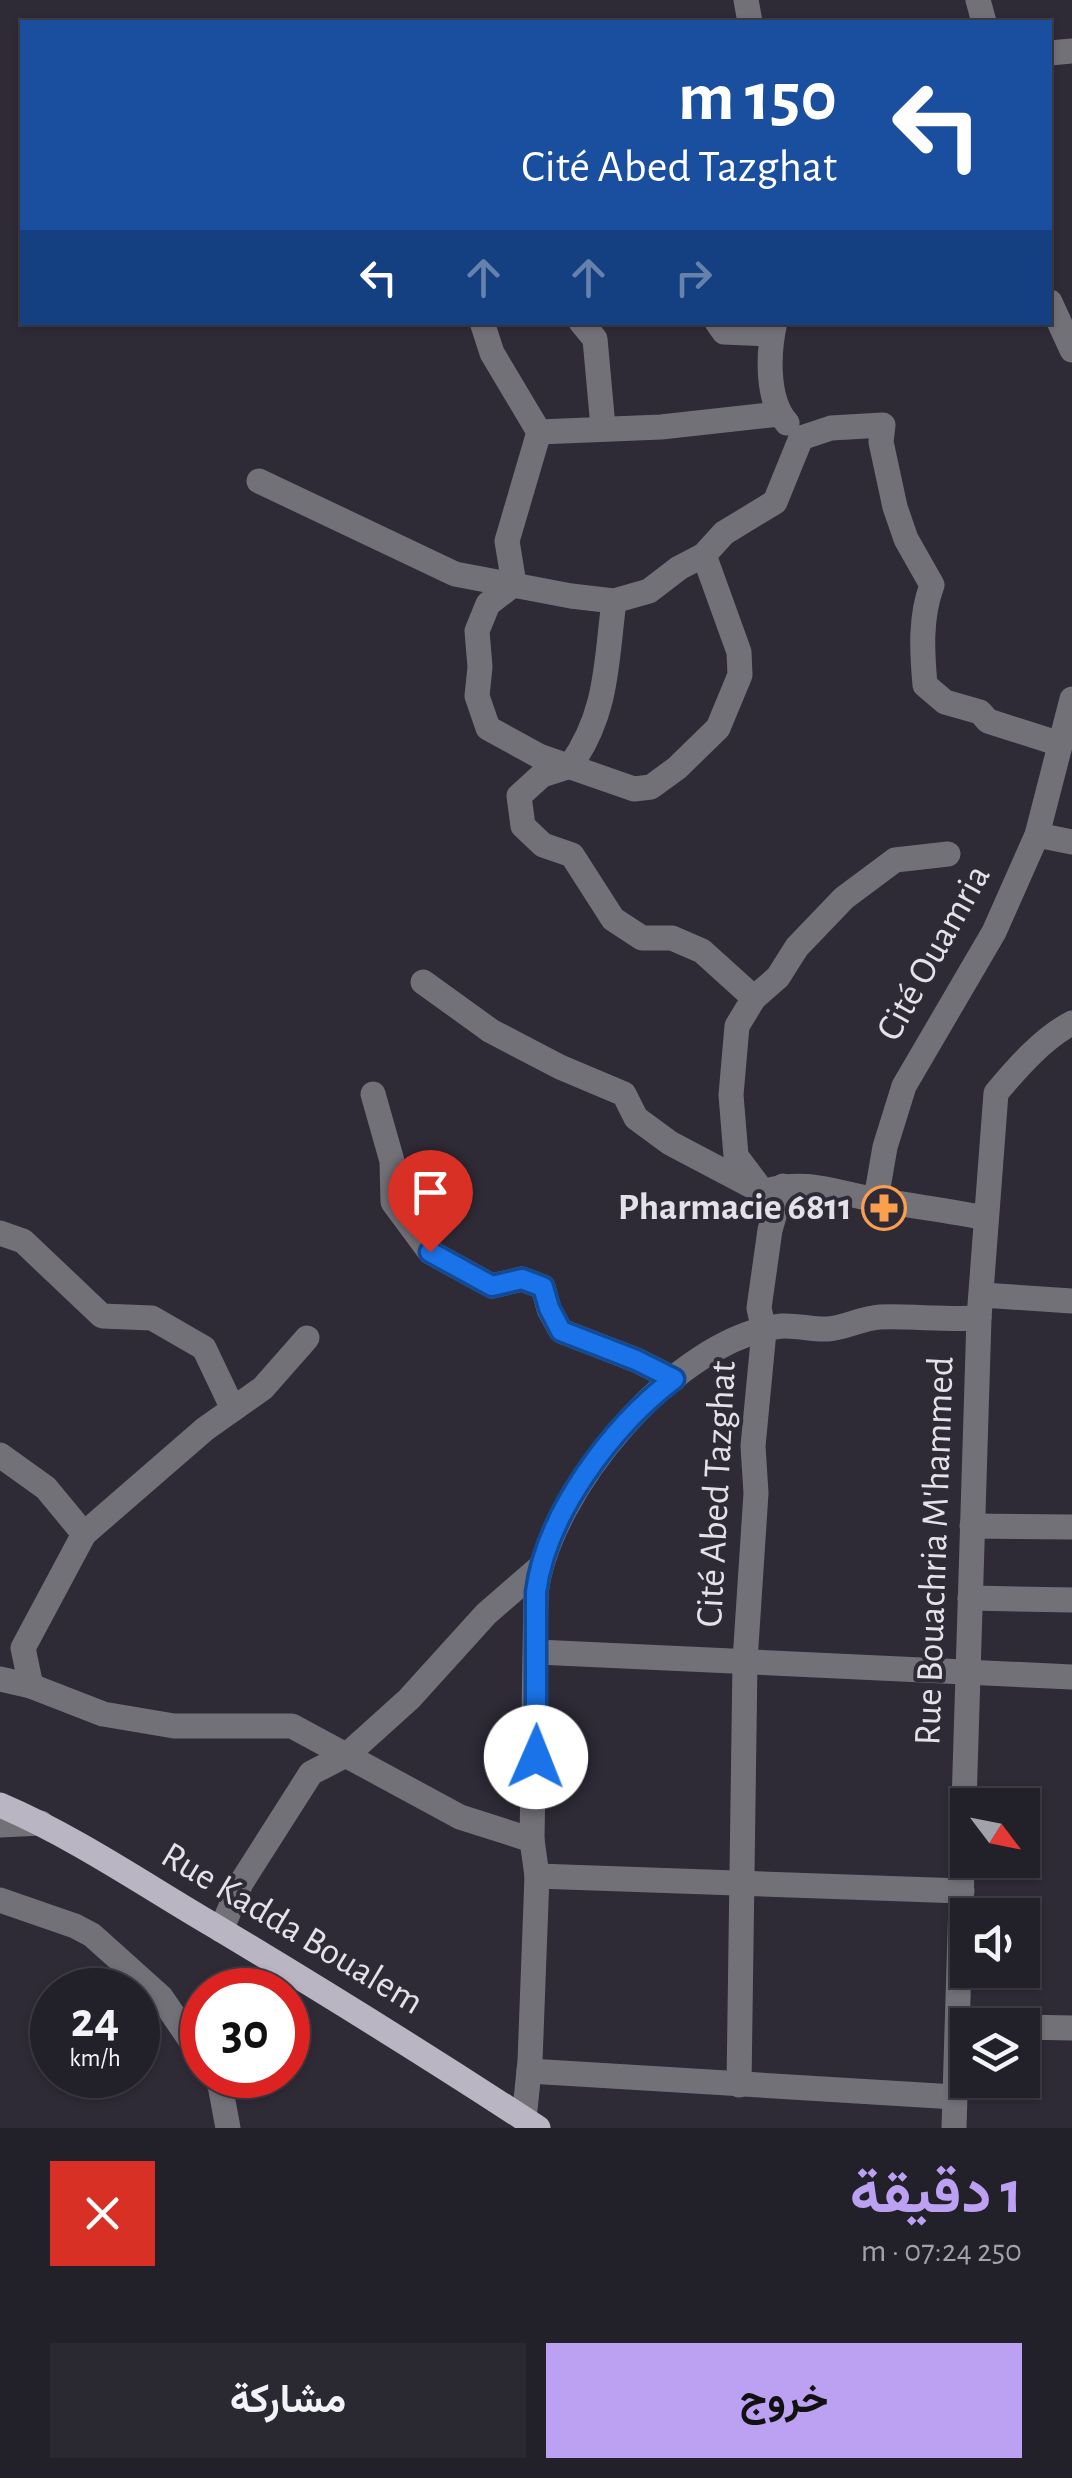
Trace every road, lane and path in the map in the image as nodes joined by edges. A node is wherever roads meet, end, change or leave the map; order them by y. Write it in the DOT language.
graph roads {
  1 [pos="1052,306"];
  2 [pos="483,325"];
  3 [pos="584,325"];
  4 [pos="719,325"];
  5 [pos="773,328"];
  6 [pos="1072,350"];
  7 [pos="779,414"];
  8 [pos="603,427"];
  9 [pos="539,432"];
  10 [pos="800,438"];
  11 [pos="259,480"];
  12 [pos="704,555"];
  13 [pos="514,584"];
  14 [pos="614,600"];
  15 [pos="1072,700"];
  16 [pos="1060,744"];
  17 [pos="570,766"];
  18 [pos="1037,835"];
  19 [pos="1072,842"];
  20 [pos="948,854"];
  21 [pos="424,982"];
  22 [pos="754,998"];
  23 [pos="1071,1022"];
  24 [pos="373,1094"];
  25 [pos="773,1189"];
  26 [pos="876,1199"];
  27 [pos="986,1218"];
  28 [pos="0,1233"];
  29 [pos="1072,1301"];
  30 [pos="981,1307"];
  31 [pos="764,1331"];
  32 [pos="306,1338"];
  33 [pos="674,1379"];
  34 [pos="233,1409"];
  35 [pos="0,1454"];
  36 [pos="972,1526"];
  37 [pos="1072,1528"];
  38 [pos="84,1534"];
  39 [pos="539,1568"];
  40 [pos="970,1598"];
  41 [pos="1072,1600"];
  42 [pos="537,1652"];
  43 [pos="745,1662"];
  44 [pos="968,1674"];
  45 [pos="1072,1677"];
  46 [pos="0,1679"];
  47 [pos="31,1686"];
  48 [pos="348,1754"];
  49 [pos="0,1806"];
  50 [pos="41,1823"];
  51 [pos="0,1825"];
  52 [pos="532,1840"];
  53 [pos="538,1876"];
  54 [pos="744,1885"];
  55 [pos="962,1891"];
  56 [pos="0,1900"];
  57 [pos="221,1930"];
  58 [pos="962,2008"];
  59 [pos="180,2025"];
  60 [pos="1040,2027"];
  61 [pos="1072,2028"];
  62 [pos="529,2072"];
  63 [pos="739,2085"];
  64 [pos="950,2097"];
  65 [pos="222,2098"];
  66 [pos="955,2098"];
  67 [pos="530,2123"];
  68 [pos="228,2128"];
  69 [pos="954,2128"];
  1 -- 6 [label="street"];
  2 -- 9 [label="street"];
  3 -- 8 [label="street"];
  4 -- 5 [label="street"];
  5 -- 7 [label="street"];
  7 -- 8 [label="street"];
  7 -- 10 [label="street"];
  8 -- 9 [label="street"];
  9 -- 13 [label="street"];
  10 -- 12 [label="street"];
  10 -- 16 [label="street"];
  11 -- 13 [label="street"];
  12 -- 14 [label="street"];
  12 -- 17 [label="street"];
  13 -- 14 [label="street"];
  13 -- 17 [label="street"];
  14 -- 17 [label="street"];
  15 -- 16 [label="street, Cité Ouamria"];
  16 -- 18 [label="street, Cité Ouamria"];
  17 -- 22 [label="street"];
  18 -- 19 [label="street"];
  18 -- 26 [label="street, Cité Ouamria"];
  20 -- 22 [label="street"];
  21 -- 25 [label="street"];
  22 -- 25 [label="street"];
  23 -- 27 [label="street, Rue Bouachria M'hammed"];
  24 -- 33 [label="street, Cité Abed Tazghat"];
  25 -- 26 [label="street"];
  25 -- 31 [label="street"];
  26 -- 27 [label="street"];
  27 -- 30 [label="street, Rue Bouachria M'hammed"];
  28 -- 34 [label="street"];
  29 -- 30 [label="street, Cité Abed Tazghat"];
  30 -- 31 [label="street, Cité Abed Tazghat"];
  30 -- 36 [label="street, Rue Bouachria M'hammed"];
  31 -- 33 [label="street, Cité Abed Tazghat"];
  31 -- 43 [label="street, Cité Abed Tazghat"];
  32 -- 34 [label="street"];
  33 -- 39 [label="street, Cité Abed Tazghat"];
  34 -- 38 [label="street"];
  35 -- 38 [label="street"];
  36 -- 37 [label="street"];
  36 -- 40 [label="street, Rue Bouachria M'hammed"];
  38 -- 47 [label="street"];
  39 -- 42 [label="street, Cité Abed Tazghat"];
  39 -- 48 [label="street, Cité Abed Tazghat"];
  40 -- 41 [label="street"];
  40 -- 44 [label="street, Rue Bouachria M'hammed"];
  42 -- 43 [label="street, Cité Abed Tazghat"];
  42 -- 52 [label="street, Cité Abed Tazghat"];
  43 -- 44 [label="street, Cité Abed Tazghat"];
  43 -- 54 [label="street, Cité Abed Tazghat"];
  44 -- 45 [label="street, Cité Abed Tazghat"];
  44 -- 55 [label="street, Rue Bouachria M'hammed"];
  46 -- 47 [label="street"];
  47 -- 48 [label="street"];
  48 -- 52 [label="street"];
  48 -- 57 [label="street, Cité Abed Tazghat"];
  49 -- 50 [label="main road, Rue Kadda Boualem"];
  50 -- 51 [label="street"];
  50 -- 57 [label="main road, Rue Kadda Boualem"];
  52 -- 53 [label="street, Cité Abed Tazghat"];
  53 -- 54 [label="street"];
  53 -- 62 [label="street, Cité Abed Tazghat"];
  54 -- 55 [label="street"];
  54 -- 63 [label="street, Cité Abed Tazghat"];
  55 -- 58 [label="street, Rue Bouachria M'hammed"];
  56 -- 59 [label="street"];
  57 -- 67 [label="main road, Rue Kadda Boualem"];
  60 -- 61 [label="street"];
  62 -- 63 [label="street"];
  62 -- 67 [label="street, Cité Abed Tazghat"];
  63 -- 64 [label="street"];
  65 -- 68 [label="street"];
  66 -- 69 [label="street, Rue Bouachria M'hammed"];
}
